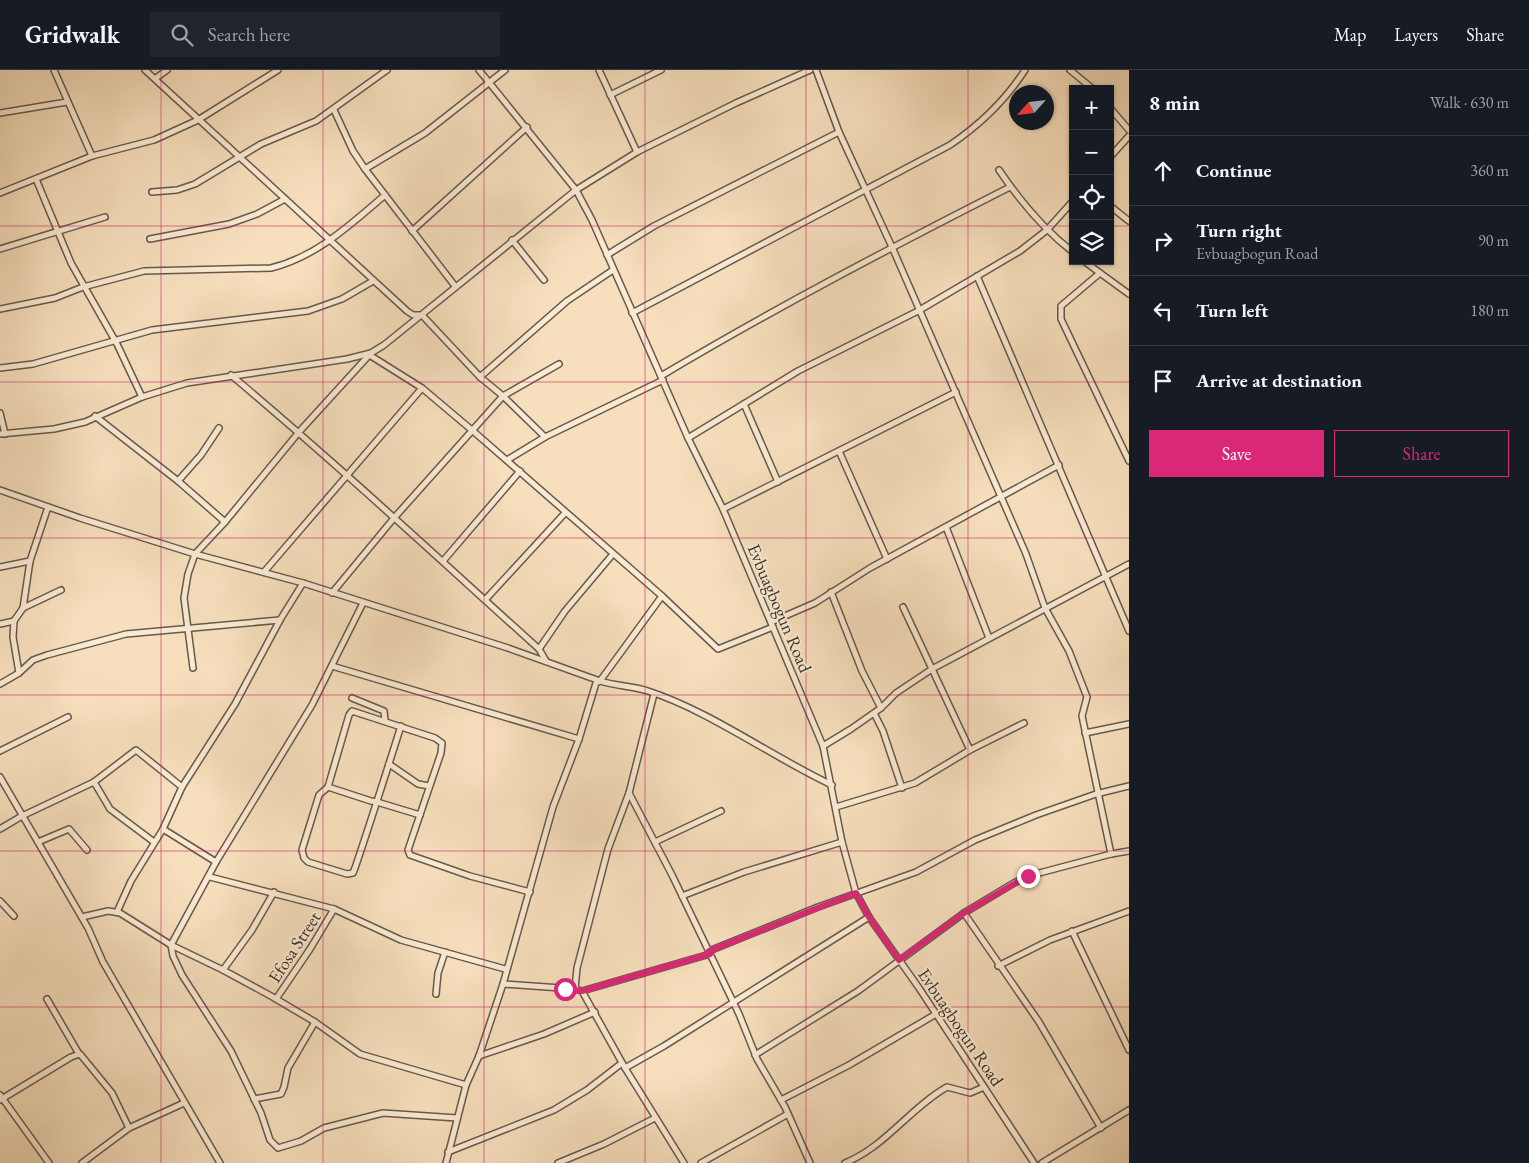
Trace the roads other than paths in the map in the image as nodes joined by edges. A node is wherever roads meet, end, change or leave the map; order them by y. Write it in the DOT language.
graph roads {
  1 [pos="54,70"];
  2 [pos="145,70"];
  3 [pos="168,70"];
  4 [pos="278,70"];
  5 [pos="387,70"];
  6 [pos="479,70"];
  7 [pos="504,70"];
  8 [pos="598,70"];
  9 [pos="661,70"];
  10 [pos="810,70"];
  11 [pos="816,70"];
  12 [pos="1025,70"];
  13 [pos="1070,70"];
  14 [pos="156,78"];
  15 [pos="487,82"];
  16 [pos="1088,85"];
  17 [pos="610,95"];
  18 [pos="68,102"];
  19 [pos="334,110"];
  20 [pos="0,113"];
  21 [pos="1114,113"];
  22 [pos="198,120"];
  23 [pos="527,127"];
  24 [pos="1129,130"];
  25 [pos="839,132"];
  26 [pos="1129,136"];
  27 [pos="637,152"];
  28 [pos="1114,153"];
  29 [pos="92,156"];
  30 [pos="240,158"];
  31 [pos="365,169"];
  32 [pos="999,170"];
  33 [pos="36,179"];
  34 [pos="1010,187"];
  35 [pos="576,190"];
  36 [pos="866,190"];
  37 [pos="152,192"];
  38 [pos="0,193"];
  39 [pos="384,195"];
  40 [pos="285,199"];
  41 [pos="1069,206"];
  42 [pos="1114,209"];
  43 [pos="105,217"];
  44 [pos="1129,220"];
  45 [pos="412,230"];
  46 [pos="1047,230"];
  47 [pos="57,232"];
  48 [pos="150,239"];
  49 [pos="512,240"];
  50 [pos="330,242"];
  51 [pos="892,247"];
  52 [pos="0,249"];
  53 [pos="1069,249"];
  54 [pos="607,255"];
  55 [pos="1089,265"];
  56 [pos="613,270"];
  57 [pos="1100,273"];
  58 [pos="977,276"];
  59 [pos="544,280"];
  60 [pos="374,281"];
  61 [pos="455,286"];
  62 [pos="83,287"];
  63 [pos="1129,294"];
  64 [pos="0,309"];
  65 [pos="918,311"];
  66 [pos="632,313"];
  67 [pos="422,315"];
  68 [pos="114,340"];
  69 [pos="371,354"];
  70 [pos="559,364"];
  71 [pos="0,368"];
  72 [pos="231,375"];
  73 [pos="480,377"];
  74 [pos="662,378"];
  75 [pos="422,388"];
  76 [pos="956,392"];
  77 [pos="503,396"];
  78 [pos="142,397"];
  79 [pos="744,404"];
  80 [pos="0,413"];
  81 [pos="95,416"];
  82 [pos="219,428"];
  83 [pos="473,431"];
  84 [pos="299,432"];
  85 [pos="3,434"];
  86 [pos="545,437"];
  87 [pos="688,438"];
  88 [pos="839,452"];
  89 [pos="508,460"];
  90 [pos="1129,460"];
  91 [pos="1059,465"];
  92 [pos="520,471"];
  93 [pos="346,474"];
  94 [pos="178,481"];
  95 [pos="778,482"];
  96 [pos="0,490"];
  97 [pos="1001,498"];
  98 [pos="48,507"];
  99 [pos="723,509"];
  100 [pos="565,513"];
  101 [pos="394,518"];
  102 [pos="225,522"];
  103 [pos="946,527"];
  104 [pos="195,554"];
  105 [pos="612,554"];
  106 [pos="886,559"];
  107 [pos="30,561"];
  108 [pos="443,561"];
  109 [pos="1129,564"];
  110 [pos="0,566"];
  111 [pos="264,572"];
  112 [pos="1106,574"];
  113 [pos="303,583"];
  114 [pos="60,590"];
  115 [pos="831,592"];
  116 [pos="332,593"];
  117 [pos="662,596"];
  118 [pos="484,600"];
  119 [pos="363,603"];
  120 [pos="903,607"];
  121 [pos="23,608"];
  122 [pos="1045,608"];
  123 [pos="280,620"];
  124 [pos="14,621"];
  125 [pos="0,624"];
  126 [pos="772,624"];
  127 [pos="189,628"];
  128 [pos="1129,631"];
  129 [pos="989,638"];
  130 [pos="539,649"];
  131 [pos="546,661"];
  132 [pos="332,666"];
  133 [pos="193,668"];
  134 [pos="932,669"];
  135 [pos="19,673"];
  136 [pos="600,681"];
  137 [pos="0,684"];
  138 [pos="654,694"];
  139 [pos="352,698"];
  140 [pos="881,708"];
  141 [pos="874,713"];
  142 [pos="68,717"];
  143 [pos="385,721"];
  144 [pos="1024,724"];
  145 [pos="1129,724"];
  146 [pos="401,726"];
  147 [pos="1085,732"];
  148 [pos="579,739"];
  149 [pos="823,746"];
  150 [pos="970,750"];
  151 [pos="0,751"];
  152 [pos="389,764"];
  153 [pos="0,777"];
  154 [pos="94,782"];
  155 [pos="832,785"];
  156 [pos="429,786"];
  157 [pos="1129,786"];
  158 [pos="182,787"];
  159 [pos="328,787"];
  160 [pos="902,788"];
  161 [pos="629,793"];
  162 [pos="1096,794"];
  163 [pos="376,802"];
  164 [pos="836,807"];
  165 [pos="721,811"];
  166 [pos="420,815"];
  167 [pos="22,816"];
  168 [pos="163,828"];
  169 [pos="0,829"];
  170 [pos="38,842"];
  171 [pos="154,842"];
  172 [pos="655,842"];
  173 [pos="842,842"];
  174 [pos="87,850"];
  175 [pos="1129,851"];
  176 [pos="1111,854"];
  177 [pos="216,862"];
  178 [pos="210,878"];
  179 [pos="274,892"];
  180 [pos="530,892"];
  181 [pos="856,893"];
  182 [pos="682,896"];
  183 [pos="0,901"];
  184 [pos="334,909"];
  185 [pos="117,912"];
  186 [pos="964,913"];
  187 [pos="1128,913"];
  188 [pos="14,916"];
  189 [pos="82,917"];
  190 [pos="869,917"];
  191 [pos="1072,931"];
  192 [pos="171,945"];
  193 [pos="445,952"];
  194 [pos="709,952"];
  195 [pos="899,960"];
  196 [pos="998,966"];
  197 [pos="224,970"];
  198 [pos="505,970"];
  199 [pos="502,984"];
  200 [pos="575,989"];
  201 [pos="582,991"];
  202 [pos="436,994"];
  203 [pos="47,999"];
  204 [pos="276,999"];
  205 [pos="733,1002"];
  206 [pos="595,1012"];
  207 [pos="936,1014"];
  208 [pos="315,1022"];
  209 [pos="1129,1050"];
  210 [pos="79,1054"];
  211 [pos="755,1055"];
  212 [pos="479,1056"];
  213 [pos="623,1066"];
  214 [pos="466,1085"];
  215 [pos="984,1087"];
  216 [pos="1,1097"];
  217 [pos="254,1099"];
  218 [pos="781,1100"];
  219 [pos="184,1103"];
  220 [pos="1129,1110"];
  221 [pos="788,1114"];
  222 [pos="457,1118"];
  223 [pos="655,1118"];
  224 [pos="129,1128"];
  225 [pos="1101,1128"];
  226 [pos="448,1152"];
  227 [pos="49,1163"];
  228 [pos="82,1163"];
  229 [pos="220,1163"];
  230 [pos="446,1163"];
  231 [pos="558,1163"];
  232 [pos="684,1163"];
  233 [pos="701,1163"];
  234 [pos="810,1163"];
  235 [pos="845,1163"];
  236 [pos="1034,1163"];
  237 [pos="1042,1163"];
  1 -- 18 [label="street"];
  2 -- 14 [label="street"];
  3 -- 14 [label="street"];
  4 -- 22 [label="street"];
  5 -- 19 [label="street"];
  6 -- 15 [label="street, Evbuagbogun Road"];
  7 -- 15 [label="street"];
  8 -- 17 [label="street"];
  9 -- 17 [label="street"];
  10 -- 27 [label="street"];
  11 -- 25 [label="street"];
  12 -- 36 [label="street"];
  13 -- 16 [label="street"];
  14 -- 22 [label="street"];
  15 -- 23 [label="street, Evbuagbogun Road"];
  15 -- 31 [label="street"];
  17 -- 27 [label="street"];
  18 -- 20 [label="street"];
  18 -- 29 [label="street"];
  19 -- 30 [label="street"];
  19 -- 31 [label="street"];
  21 -- 24 [label="street"];
  22 -- 29 [label="street"];
  22 -- 30 [label="street"];
  23 -- 35 [label="street, Evbuagbogun Road"];
  23 -- 45 [label="street"];
  25 -- 36 [label="street"];
  25 -- 54 [label="street"];
  26 -- 28 [label="street"];
  27 -- 35 [label="street"];
  29 -- 33 [label="street"];
  30 -- 37 [label="street"];
  30 -- 40 [label="street"];
  31 -- 39 [label="street"];
  32 -- 34 [label="street"];
  33 -- 38 [label="street"];
  33 -- 47 [label="street"];
  34 -- 46 [label="street"];
  34 -- 51 [label="street"];
  35 -- 49 [label="street"];
  35 -- 54 [label="street, Evbuagbogun Road"];
  36 -- 51 [label="street"];
  36 -- 66 [label="street"];
  39 -- 45 [label="street"];
  39 -- 50 [label="street"];
  40 -- 48 [label="street"];
  40 -- 50 [label="street"];
  41 -- 46 [label="street"];
  42 -- 44 [label="street"];
  43 -- 47 [label="street"];
  45 -- 61 [label="street"];
  46 -- 53 [label="street"];
  46 -- 58 [label="street"];
  47 -- 52 [label="street"];
  47 -- 62 [label="street"];
  49 -- 59 [label="street"];
  49 -- 61 [label="street"];
  50 -- 60 [label="street"];
  50 -- 62 [label="street"];
  51 -- 65 [label="street"];
  51 -- 74 [label="street"];
  54 -- 56 [label="street, Evbuagbogun Road"];
  55 -- 57 [label="street"];
  56 -- 66 [label="street, Evbuagbogun Road"];
  56 -- 73 [label="street"];
  57 -- 63 [label="street"];
  57 -- 90 [label="street"];
  58 -- 65 [label="street"];
  58 -- 91 [label="street"];
  60 -- 67 [label="street"];
  60 -- 68 [label="street"];
  61 -- 67 [label="street"];
  62 -- 64 [label="street"];
  62 -- 68 [label="street"];
  65 -- 76 [label="street"];
  65 -- 79 [label="street"];
  66 -- 74 [label="street, Evbuagbogun Road"];
  67 -- 69 [label="street"];
  67 -- 73 [label="street"];
  68 -- 71 [label="street"];
  68 -- 78 [label="street"];
  69 -- 72 [label="street"];
  69 -- 75 [label="street"];
  69 -- 84 [label="street"];
  70 -- 77 [label="street"];
  72 -- 78 [label="street"];
  72 -- 84 [label="street"];
  73 -- 77 [label="street"];
  74 -- 86 [label="street"];
  74 -- 87 [label="street, Evbuagbogun Road"];
  75 -- 83 [label="street"];
  75 -- 93 [label="street"];
  76 -- 88 [label="street"];
  76 -- 97 [label="street"];
  77 -- 83 [label="street"];
  77 -- 86 [label="street"];
  78 -- 81 [label="street"];
  79 -- 87 [label="street"];
  79 -- 95 [label="street"];
  80 -- 85 [label="street"];
  81 -- 85 [label="street"];
  81 -- 94 [label="street"];
  82 -- 94 [label="street"];
  83 -- 89 [label="street"];
  83 -- 101 [label="street"];
  84 -- 93 [label="street"];
  84 -- 102 [label="street"];
  86 -- 89 [label="street"];
  87 -- 99 [label="street, Evbuagbogun Road"];
  88 -- 95 [label="street"];
  88 -- 106 [label="street"];
  89 -- 92 [label="street"];
  91 -- 97 [label="street"];
  91 -- 112 [label="street"];
  92 -- 100 [label="street"];
  92 -- 108 [label="street"];
  93 -- 101 [label="street"];
  93 -- 111 [label="street"];
  94 -- 102 [label="street"];
  95 -- 99 [label="street"];
  96 -- 98 [label="street"];
  97 -- 103 [label="street"];
  97 -- 122 [label="street"];
  98 -- 104 [label="street"];
  98 -- 107 [label="street"];
  99 -- 126 [label="street, Evbuagbogun Road"];
  100 -- 105 [label="street"];
  100 -- 118 [label="street"];
  101 -- 108 [label="street"];
  101 -- 116 [label="street"];
  102 -- 104 [label="street"];
  103 -- 106 [label="street"];
  103 -- 129 [label="street"];
  104 -- 111 [label="street"];
  104 -- 127 [label="street"];
  105 -- 117 [label="street"];
  105 -- 130 [label="street"];
  106 -- 115 [label="street"];
  107 -- 110 [label="street"];
  107 -- 121 [label="street"];
  108 -- 118 [label="street"];
  109 -- 112 [label="street"];
  111 -- 113 [label="street"];
  112 -- 122 [label="street"];
  112 -- 128 [label="street"];
  113 -- 116 [label="street"];
  113 -- 123 [label="street"];
  114 -- 121 [label="street"];
  115 -- 126 [label="street"];
  115 -- 140 [label="street"];
  116 -- 119 [label="street"];
  117 -- 126 [label="street"];
  117 -- 136 [label="street"];
  118 -- 130 [label="street"];
  119 -- 131 [label="street"];
  119 -- 132 [label="street"];
  120 -- 134 [label="street"];
  121 -- 124 [label="street"];
  122 -- 129 [label="street"];
  122 -- 147 [label="street"];
  123 -- 127 [label="street"];
  123 -- 158 [label="street"];
  124 -- 125 [label="street"];
  124 -- 135 [label="street"];
  126 -- 149 [label="street, Evbuagbogun Road"];
  127 -- 133 [label="street"];
  127 -- 135 [label="street"];
  129 -- 134 [label="street"];
  130 -- 131 [label="street"];
  131 -- 136 [label="street"];
  132 -- 148 [label="street"];
  132 -- 177 [label="street"];
  134 -- 140 [label="street"];
  134 -- 150 [label="street"];
  135 -- 137 [label="street"];
  136 -- 138 [label="street"];
  136 -- 148 [label="street"];
  138 -- 155 [label="street"];
  138 -- 161 [label="street"];
  139 -- 143 [label="street"];
  140 -- 141 [label="street"];
  141 -- 149 [label="street"];
  141 -- 160 [label="street"];
  142 -- 151 [label="street"];
  143 -- 146 [label="street"];
  143 -- 159 [label="street"];
  144 -- 150 [label="street"];
  145 -- 147 [label="street"];
  146 -- 152 [label="street"];
  146 -- 156 [label="street"];
  147 -- 162 [label="street"];
  148 -- 180 [label="street"];
  149 -- 155 [label="street, Evbuagbogun Road"];
  150 -- 160 [label="street"];
  152 -- 156 [label="street"];
  152 -- 163 [label="street"];
  153 -- 167 [label="street"];
  154 -- 158 [label="street"];
  154 -- 167 [label="street"];
  154 -- 171 [label="street"];
  155 -- 164 [label="street, Evbuagbogun Road"];
  156 -- 166 [label="street"];
  157 -- 162 [label="street"];
  158 -- 168 [label="street"];
  159 -- 163 [label="street"];
  159 -- 163 [label="street"];
  160 -- 164 [label="street"];
  161 -- 172 [label="street"];
  161 -- 200 [label="street"];
  162 -- 176 [label="street"];
  162 -- 181 [label="street"];
  163 -- 166 [label="street"];
  164 -- 173 [label="street, Evbuagbogun Road"];
  165 -- 172 [label="street"];
  166 -- 180 [label="street"];
  167 -- 169 [label="street"];
  167 -- 170 [label="street"];
  168 -- 171 [label="street"];
  168 -- 177 [label="street"];
  170 -- 174 [label="street"];
  170 -- 189 [label="street"];
  171 -- 185 [label="street"];
  172 -- 182 [label="street"];
  173 -- 181 [label="street, Evbuagbogun Road"];
  173 -- 182 [label="street"];
  175 -- 176 [label="street"];
  176 -- 186 [label="street"];
  177 -- 178 [label="street"];
  178 -- 179 [label="street"];
  178 -- 192 [label="street"];
  179 -- 184 [label="street"];
  179 -- 197 [label="street"];
  180 -- 198 [label="street"];
  181 -- 190 [label="street, Evbuagbogun Road"];
  181 -- 194 [label="street"];
  182 -- 194 [label="street"];
  183 -- 188 [label="street"];
  184 -- 193 [label="street"];
  184 -- 204 [label="street, Efosa Street"];
  185 -- 189 [label="street"];
  185 -- 192 [label="street"];
  186 -- 195 [label="street"];
  186 -- 196 [label="street"];
  187 -- 191 [label="street"];
  189 -- 219 [label="street"];
  190 -- 195 [label="street, Evbuagbogun Road"];
  190 -- 205 [label="street"];
  191 -- 196 [label="street"];
  191 -- 209 [label="street"];
  192 -- 197 [label="street"];
  192 -- 217 [label="street"];
  193 -- 198 [label="street"];
  193 -- 202 [label="street"];
  194 -- 201 [label="street"];
  194 -- 205 [label="street"];
  195 -- 207 [label="street, Evbuagbogun Road"];
  195 -- 211 [label="street"];
  196 -- 225 [label="street"];
  197 -- 204 [label="street"];
  198 -- 199 [label="street"];
  199 -- 200 [label="street"];
  199 -- 212 [label="street"];
  200 -- 201 [label="street"];
  201 -- 206 [label="street"];
  203 -- 210 [label="street"];
  204 -- 208 [label="street"];
  205 -- 211 [label="street"];
  205 -- 213 [label="street"];
  206 -- 212 [label="street"];
  206 -- 213 [label="street"];
  207 -- 215 [label="street, Evbuagbogun Road"];
  207 -- 218 [label="street"];
  208 -- 214 [label="street"];
  208 -- 217 [label="street"];
  210 -- 216 [label="street"];
  210 -- 224 [label="street"];
  211 -- 218 [label="street"];
  212 -- 214 [label="street"];
  213 -- 223 [label="street"];
  213 -- 226 [label="street"];
  214 -- 222 [label="street"];
  215 -- 235 [label="street"];
  215 -- 236 [label="street, Evbuagbogun Road"];
  216 -- 227 [label="street"];
  217 -- 222 [label="street"];
  218 -- 221 [label="street"];
  219 -- 224 [label="street"];
  219 -- 229 [label="street"];
  220 -- 225 [label="street"];
  221 -- 233 [label="street"];
  221 -- 234 [label="street"];
  222 -- 226 [label="street"];
  223 -- 231 [label="street"];
  223 -- 232 [label="street"];
  224 -- 228 [label="street"];
  225 -- 237 [label="street"];
  226 -- 230 [label="street"];
}
